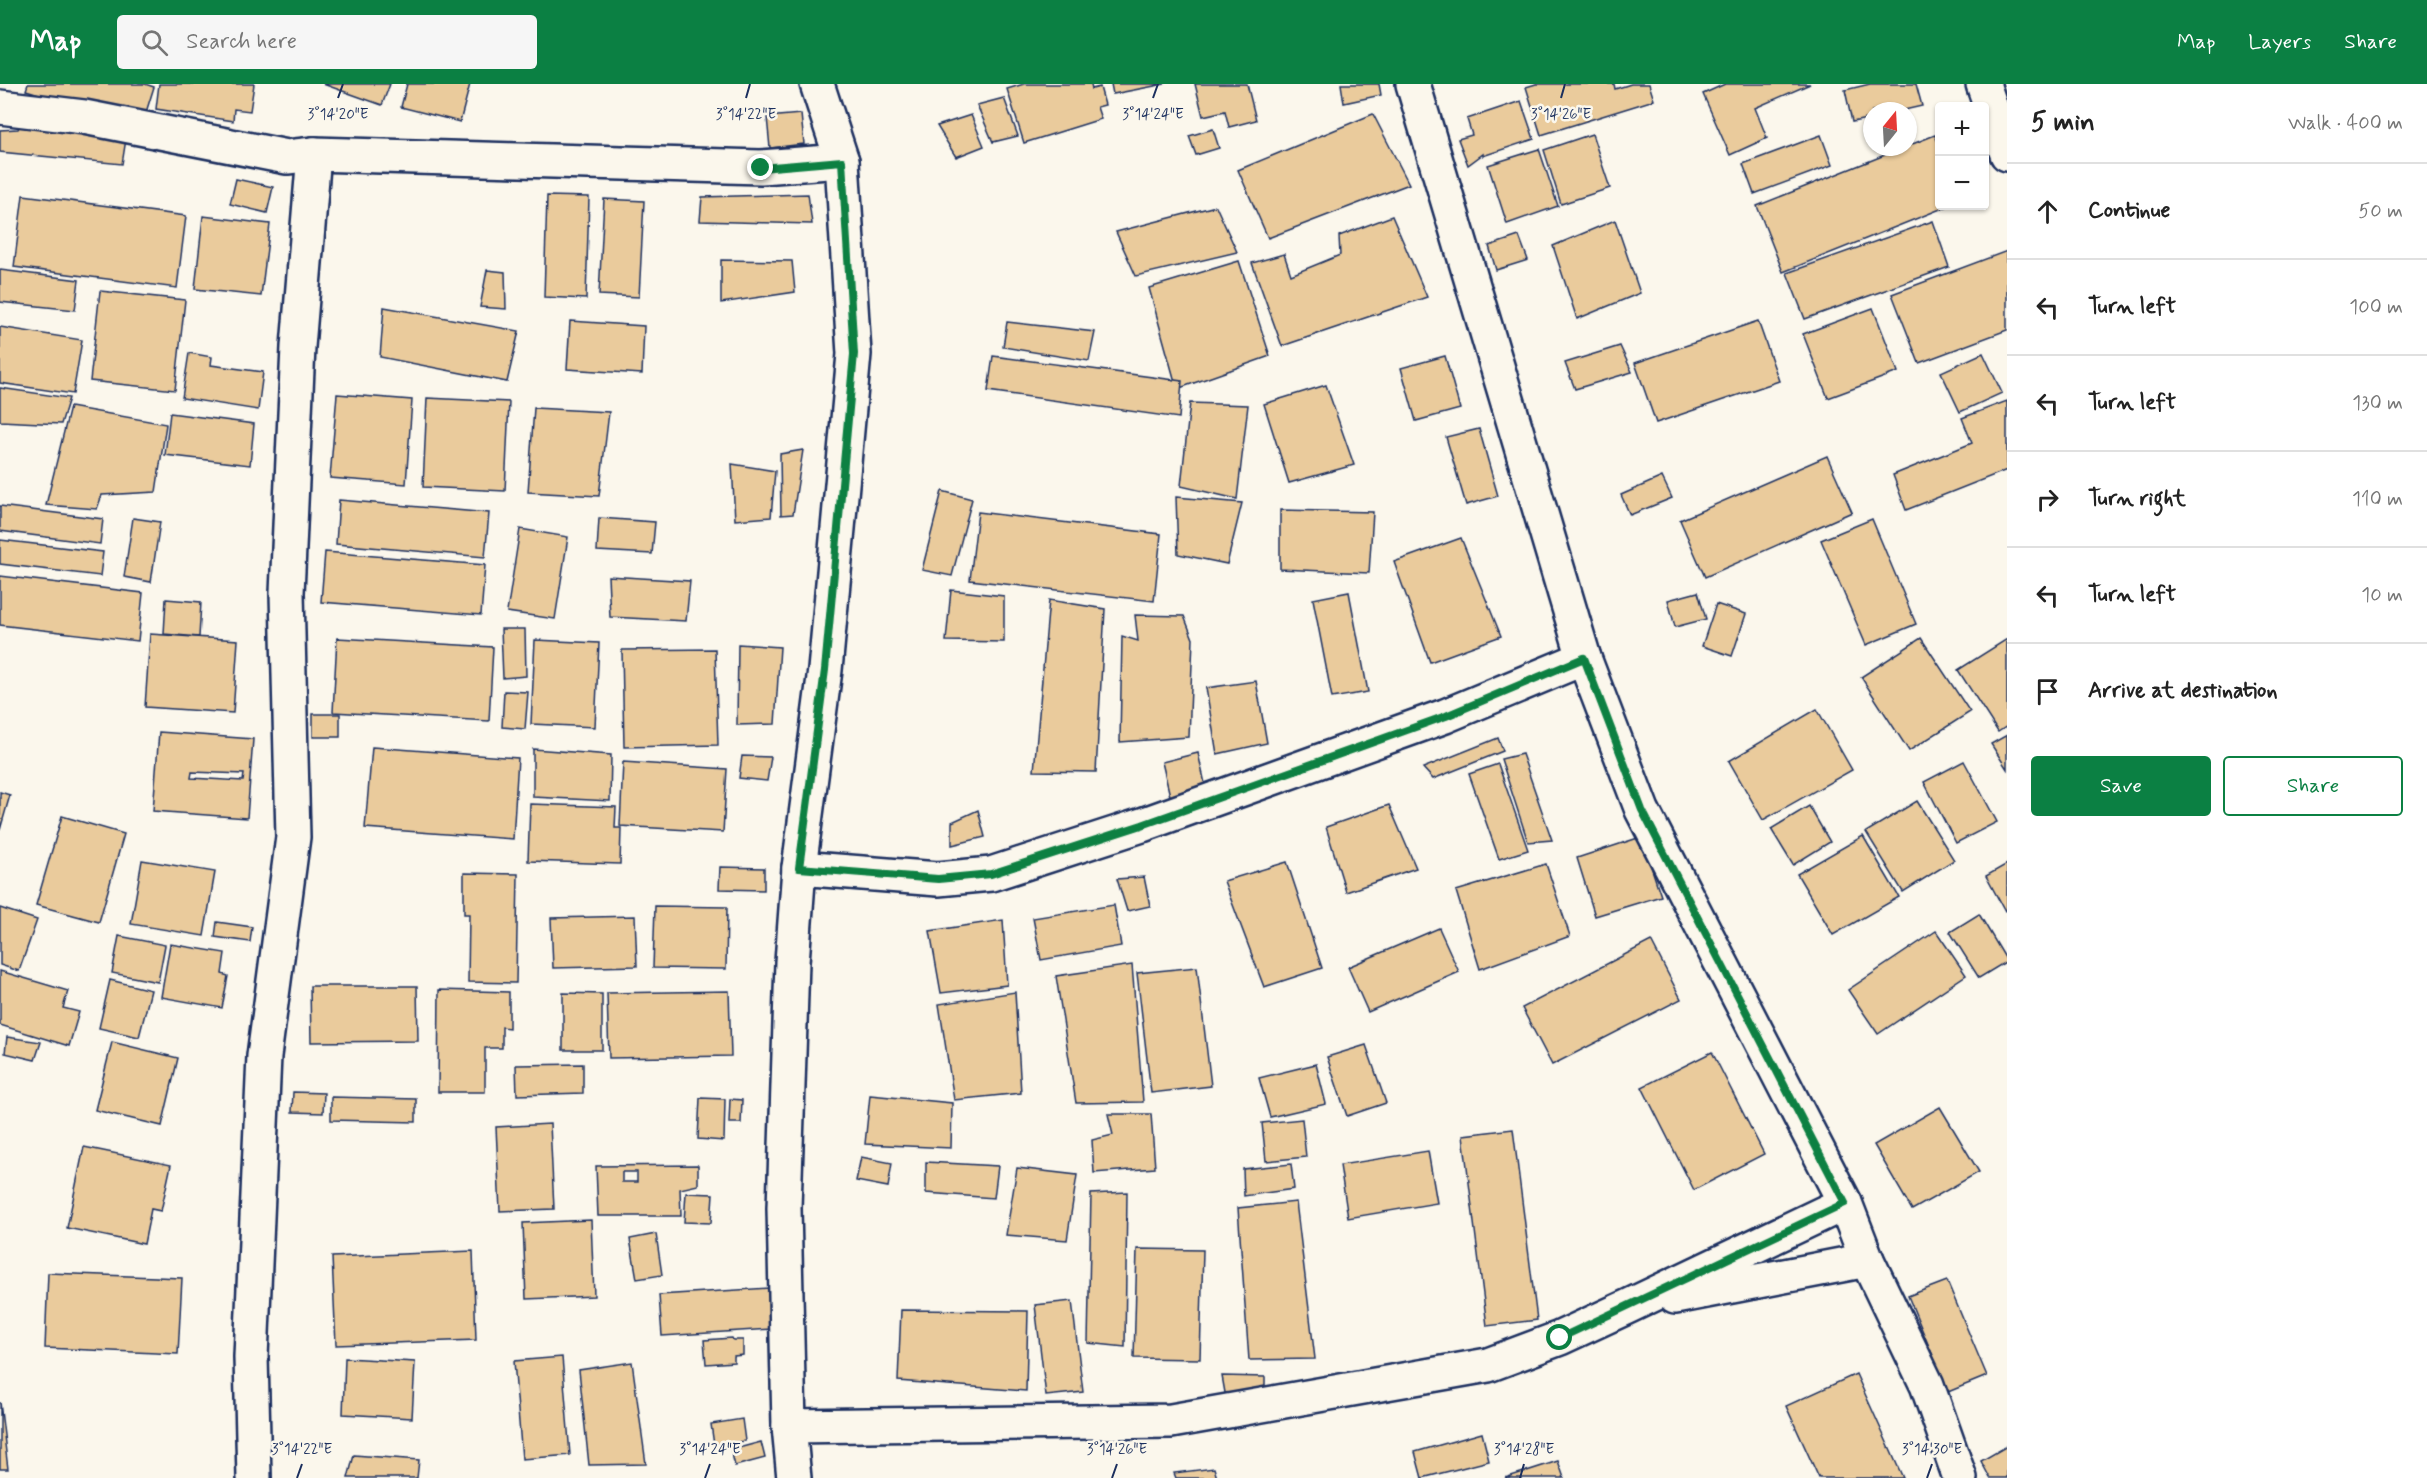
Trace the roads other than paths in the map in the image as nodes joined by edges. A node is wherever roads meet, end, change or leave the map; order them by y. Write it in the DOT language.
graph roads {
  1 [pos="817,84"];
  2 [pos="1413,84"];
  3 [pos="1983,84"];
  4 [pos="0,107"];
  5 [pos="314,154"];
  6 [pos="2007,154"];
  7 [pos="842,161"];
  8 [pos="1584,658"];
  9 [pos="799,868"];
  10 [pos="1845,1203"];
  11 [pos="1867,1260"];
  12 [pos="1629,1306"];
  13 [pos="789,1426"];
  14 [pos="254,1478"];
  15 [pos="794,1478"];
  16 [pos="1960,1478"];
  1 -- 7 [label="street"];
  2 -- 8 [label="street"];
  3 -- 6 [label="street"];
  4 -- 5 [label="street"];
  5 -- 7 [label="street"];
  5 -- 14 [label="street"];
  7 -- 9 [label="street"];
  8 -- 9 [label="street"];
  8 -- 10 [label="street"];
  9 -- 13 [label="street"];
  10 -- 11 [label="street"];
  10 -- 12 [label="street"];
  11 -- 12 [label="street"];
  11 -- 16 [label="street"];
  12 -- 13 [label="street"];
  13 -- 15 [label="street"];
}
